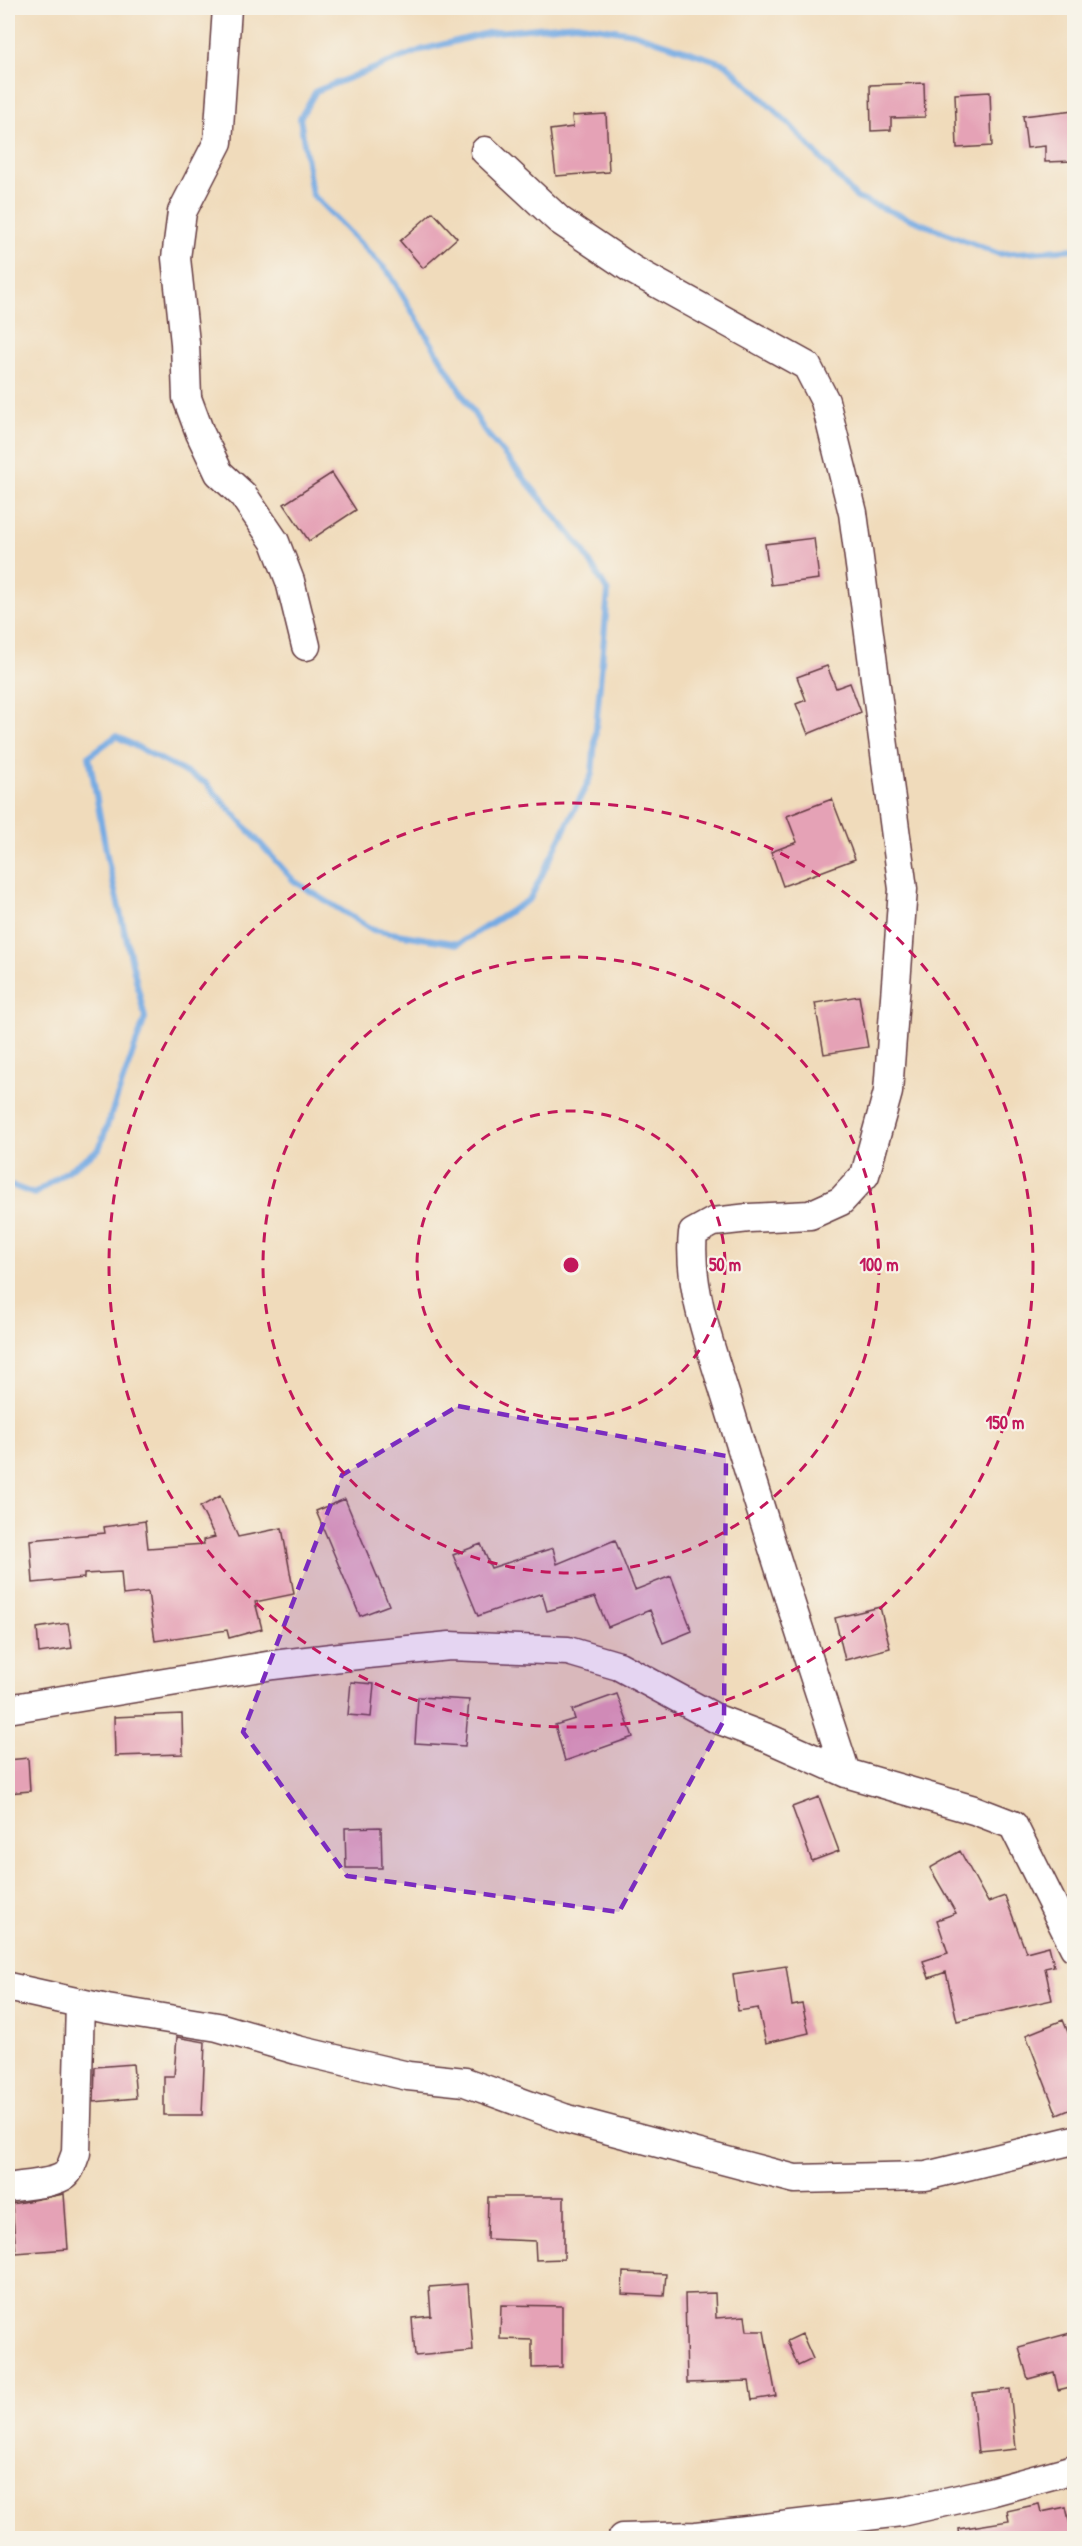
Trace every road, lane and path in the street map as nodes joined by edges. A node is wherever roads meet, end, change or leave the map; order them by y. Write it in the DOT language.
graph roads {
  1 [pos="227,8"];
  2 [pos="485,151"];
  3 [pos="306,646"];
  4 [pos="8,1709"];
  5 [pos="846,1773"];
  6 [pos="1074,1947"];
  7 [pos="8,1987"];
  8 [pos="80,2003"];
  9 [pos="1074,2140"];
  10 [pos="8,2188"];
  11 [pos="1074,2469"];
  12 [pos="622,2538"];
  1 -- 3 [label="street"];
  2 -- 5 [label="street"];
  4 -- 5 [label="street"];
  5 -- 6 [label="street"];
  7 -- 8 [label="street"];
  8 -- 9 [label="street"];
  8 -- 10 [label="street"];
  11 -- 12 [label="street"];
}
